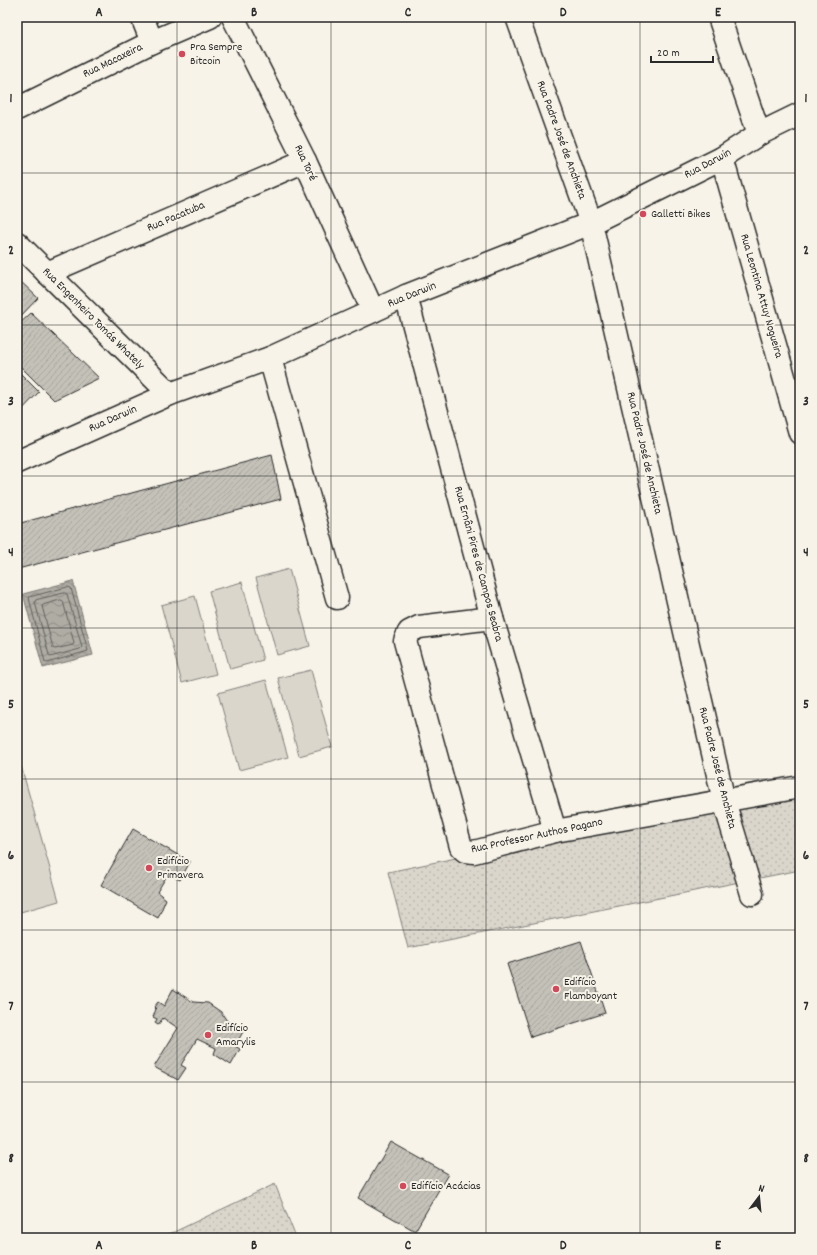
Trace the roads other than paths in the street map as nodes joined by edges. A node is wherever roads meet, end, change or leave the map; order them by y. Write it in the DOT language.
graph roads {
  1 [pos="142,17"];
  2 [pos="210,17"];
  3 [pos="233,17"];
  4 [pos="517,17"];
  5 [pos="719,17"];
  6 [pos="152,42"];
  7 [pos="17,109"];
  8 [pos="800,114"];
  9 [pos="759,134"];
  10 [pos="722,158"];
  11 [pos="305,161"];
  12 [pos="591,223"];
  13 [pos="17,243"];
  14 [pos="47,273"];
  15 [pos="406,296"];
  16 [pos="373,311"];
  17 [pos="270,358"];
  18 [pos="170,394"];
  19 [pos="800,433"];
  20 [pos="17,462"];
  21 [pos="337,598"];
  22 [pos="492,618"];
  23 [pos="800,787"];
  24 [pos="724,801"];
  25 [pos="555,831"];
  26 [pos="752,894"];
  1 -- 6 [label="street"];
  2 -- 6 [label="street, Rua Macaxeira"];
  3 -- 11 [label="street, Rua Toré"];
  4 -- 12 [label="street, Rua Padre José de Anchieta"];
  5 -- 9 [label="street"];
  6 -- 7 [label="street, Rua Macaxeira"];
  8 -- 9 [label="street, Rua Darwin"];
  9 -- 10 [label="street, Rua Darwin"];
  10 -- 12 [label="street, Rua Darwin"];
  10 -- 19 [label="street, Rua Leontina Attuy Nogueira"];
  11 -- 14 [label="street, Rua Pacatuba"];
  11 -- 16 [label="street, Rua Toré"];
  12 -- 15 [label="street, Rua Darwin"];
  12 -- 24 [label="street, Rua Padre José de Anchieta"];
  13 -- 14 [label="street, Rua Engenheiro Tomás Whately"];
  14 -- 18 [label="street, Rua Engenheiro Tomás Whately"];
  15 -- 16 [label="street, Rua Darwin"];
  15 -- 22 [label="street, Rua Ernâni Pires de Campos Seabra"];
  16 -- 17 [label="street, Rua Darwin"];
  17 -- 18 [label="street, Rua Darwin"];
  17 -- 21 [label="street"];
  18 -- 20 [label="street, Rua Darwin"];
  22 -- 25 [label="street, Rua Ernâni Pires de Campos Seabra"];
  22 -- 25 [label="street, Rua Professor Authos Pagano"];
  23 -- 24 [label="street, Rua Professor Authos Pagano"];
  24 -- 25 [label="street, Rua Professor Authos Pagano"];
  24 -- 26 [label="street, Rua Padre José de Anchieta"];
}
